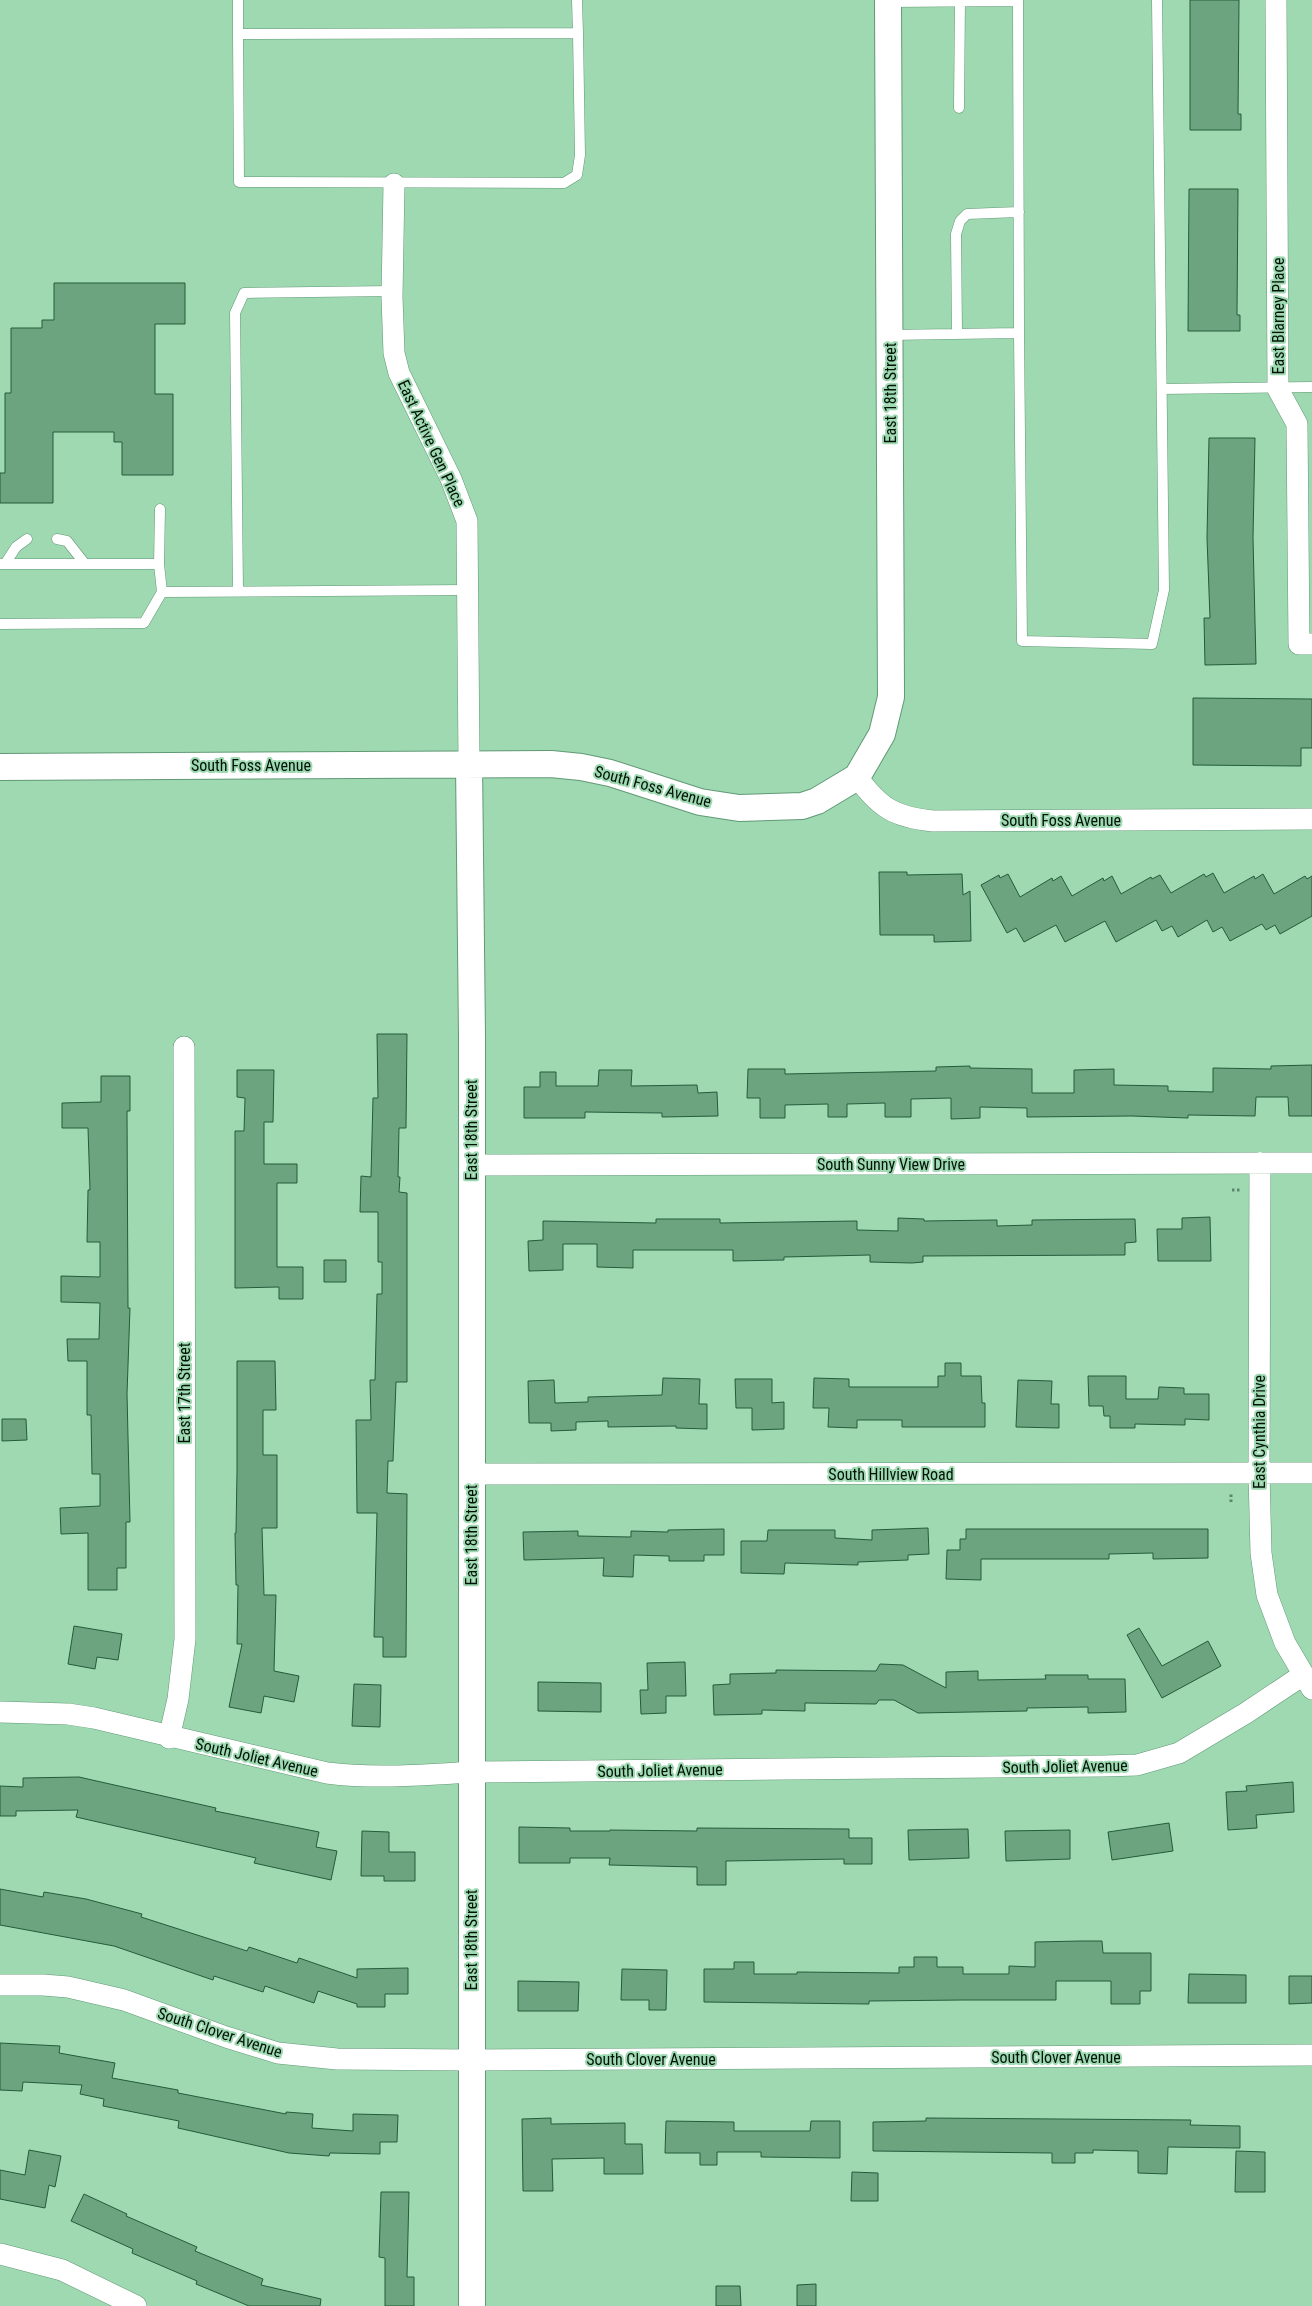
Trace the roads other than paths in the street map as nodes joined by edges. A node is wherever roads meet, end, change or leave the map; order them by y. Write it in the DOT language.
graph roads {
  1 [pos="238,0"];
  2 [pos="577,0"];
  3 [pos="1018,0"];
  4 [pos="1157,0"];
  5 [pos="1276,0"];
  6 [pos="888,1"];
  7 [pos="960,1"];
  8 [pos="578,33"];
  9 [pos="238,34"];
  10 [pos="959,108"];
  11 [pos="394,184"];
  12 [pos="1019,212"];
  13 [pos="392,290"];
  14 [pos="957,333"];
  15 [pos="1019,334"];
  16 [pos="889,335"];
  17 [pos="1312,387"];
  18 [pos="1162,389"];
  19 [pos="1278,389"];
  20 [pos="160,509"];
  21 [pos="1305,521"];
  22 [pos="27,539"];
  23 [pos="57,539"];
  24 [pos="3,564"];
  25 [pos="85,564"];
  26 [pos="159,564"];
  27 [pos="468,590"];
  28 [pos="238,591"];
  29 [pos="162,592"];
  30 [pos="0,624"];
  31 [pos="1312,644"];
  32 [pos="468,763"];
  33 [pos="0,767"];
  34 [pos="857,777"];
  35 [pos="1312,818"];
  36 [pos="184,1047"];
  37 [pos="1260,1163"];
  38 [pos="1312,1163"];
  39 [pos="471,1165"];
  40 [pos="1259,1473"];
  41 [pos="1312,1473"];
  42 [pos="471,1474"];
  43 [pos="1307,1682"];
  44 [pos="0,1712"];
  45 [pos="169,1738"];
  46 [pos="472,1772"];
  47 [pos="0,1985"];
  48 [pos="1312,2055"];
  49 [pos="471,2060"];
  50 [pos="0,2254"];
  51 [pos="136,2306"];
  52 [pos="472,2306"];
  1 -- 9 [label="lane"];
  2 -- 8 [label="lane"];
  3 -- 7 [label="lane"];
  3 -- 12 [label="lane"];
  4 -- 18 [label="lane"];
  5 -- 19 [label="street, East Blarney Place"];
  6 -- 7 [label="lane"];
  6 -- 16 [label="street, East 18th Street"];
  7 -- 10 [label="lane"];
  8 -- 9 [label="lane"];
  8 -- 11 [label="lane"];
  9 -- 11 [label="lane"];
  11 -- 13 [label="street, East Active Gen Place"];
  12 -- 14 [label="lane"];
  12 -- 15 [label="lane"];
  13 -- 27 [label="street, East Active Gen Place"];
  13 -- 28 [label="lane"];
  14 -- 15 [label="lane"];
  14 -- 16 [label="lane"];
  15 -- 18 [label="lane"];
  16 -- 34 [label="street, East 18th Street"];
  17 -- 19 [label="lane"];
  18 -- 19 [label="lane"];
  19 -- 21 [label="street, East Blarney Place"];
  20 -- 26 [label="lane"];
  21 -- 31 [label="street, East Blarney Place"];
  22 -- 24 [label="lane"];
  23 -- 25 [label="lane"];
  24 -- 25 [label="lane"];
  25 -- 26 [label="lane"];
  26 -- 29 [label="lane"];
  27 -- 28 [label="lane"];
  27 -- 32 [label="street, East Active Gen Place"];
  28 -- 29 [label="lane"];
  29 -- 30 [label="lane"];
  32 -- 33 [label="street, South Foss Avenue"];
  32 -- 34 [label="street, South Foss Avenue"];
  32 -- 39 [label="street, East 18th Street"];
  34 -- 35 [label="street, South Foss Avenue"];
  36 -- 45 [label="street, East 17th Street"];
  37 -- 38 [label="street, South Sunny View Drive"];
  37 -- 39 [label="street, South Sunny View Drive"];
  37 -- 40 [label="street, East Cynthia Drive"];
  39 -- 42 [label="street, East 18th Street"];
  40 -- 41 [label="street, South Hillview Road"];
  40 -- 42 [label="street, South Hillview Road"];
  40 -- 43 [label="street, East Cynthia Drive"];
  42 -- 46 [label="street, East 18th Street"];
  43 -- 46 [label="street, South Joliet Avenue"];
  44 -- 45 [label="street, South Joliet Avenue"];
  45 -- 46 [label="street, South Joliet Avenue"];
  46 -- 49 [label="street, East 18th Street"];
  47 -- 49 [label="street, South Clover Avenue"];
  48 -- 49 [label="street, South Clover Avenue"];
  49 -- 52 [label="street, East 18th Street"];
  50 -- 51 [label="street"];
}
